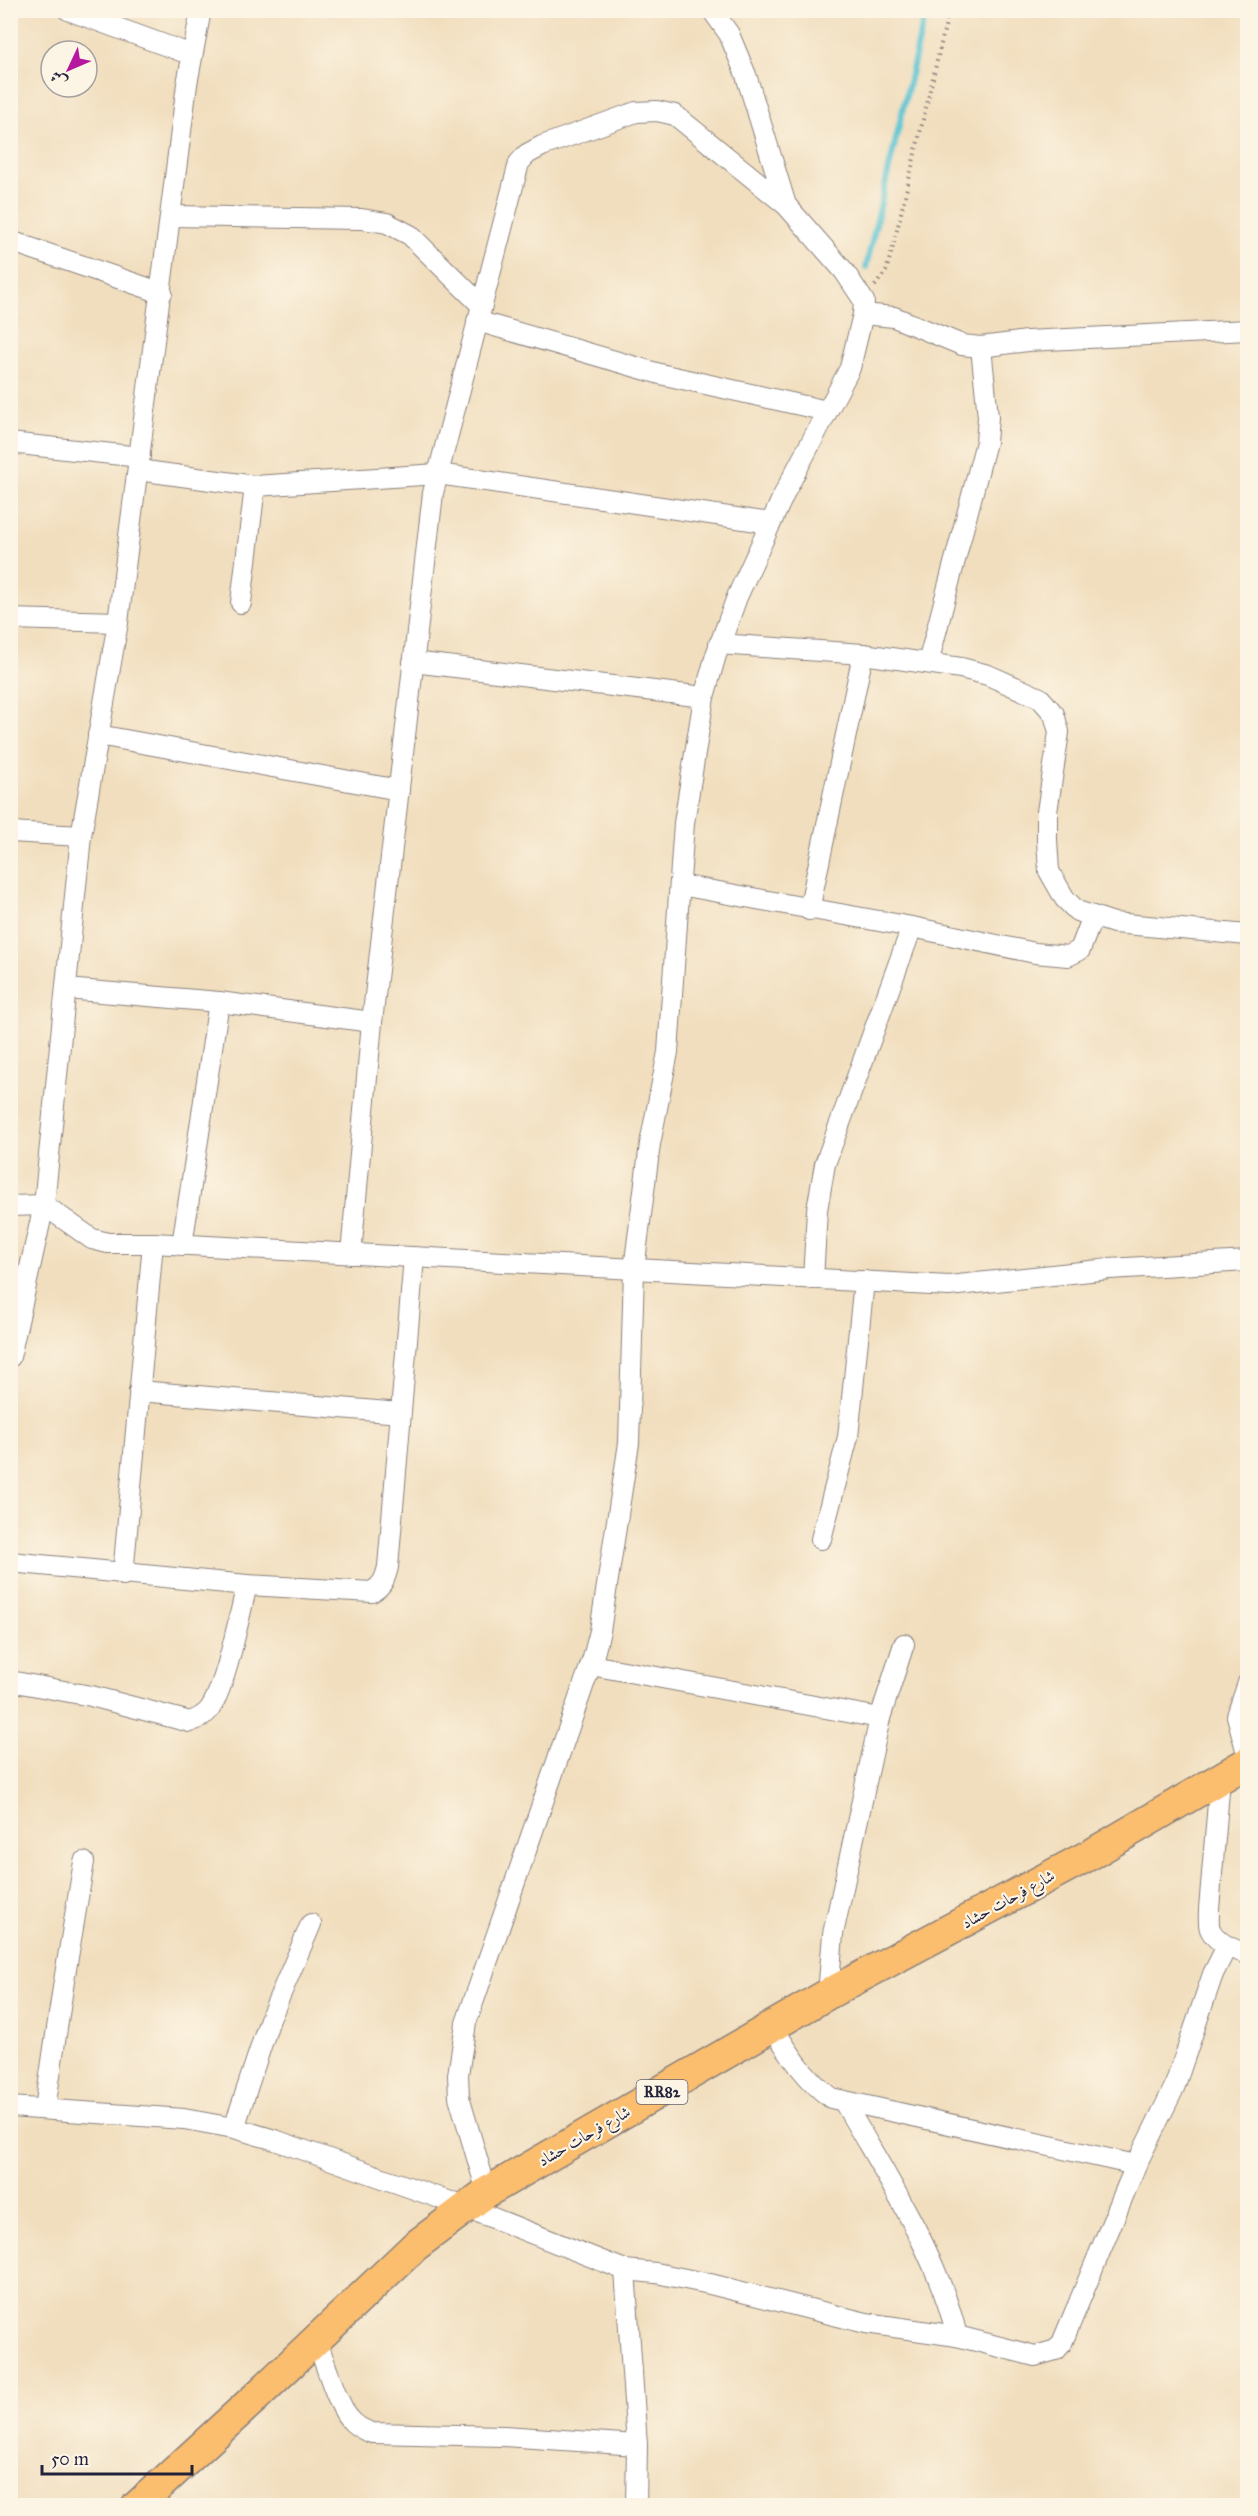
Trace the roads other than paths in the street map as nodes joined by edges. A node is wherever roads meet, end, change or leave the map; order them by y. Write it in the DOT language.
graph roads {
  1 [pos="68,10"];
  2 [pos="201,10"];
  3 [pos="712,10"];
  4 [pos="192,55"];
  5 [pos="786,205"];
  6 [pos="171,216"];
  7 [pos="10,242"];
  8 [pos="162,293"];
  9 [pos="864,308"];
  10 [pos="479,313"];
  11 [pos="1248,330"];
  12 [pos="981,347"];
  13 [pos="827,411"];
  14 [pos="10,443"];
  15 [pos="139,464"];
  16 [pos="438,474"];
  17 [pos="255,486"];
  18 [pos="771,523"];
  19 [pos="241,603"];
  20 [pos="10,619"];
  21 [pos="118,622"];
  22 [pos="719,644"];
  23 [pos="863,654"];
  24 [pos="413,662"];
  25 [pos="928,663"];
  26 [pos="704,697"];
  27 [pos="98,735"];
  28 [pos="399,790"];
  29 [pos="10,832"];
  30 [pos="81,836"];
  31 [pos="680,885"];
  32 [pos="809,910"];
  33 [pos="1093,916"];
  34 [pos="912,927"];
  35 [pos="1248,935"];
  36 [pos="66,989"];
  37 [pos="219,1002"];
  38 [pos="372,1022"];
  39 [pos="44,1205"];
  40 [pos="10,1206"];
  41 [pos="153,1243"];
  42 [pos="182,1245"];
  43 [pos="351,1254"];
  44 [pos="414,1257"];
  45 [pos="1248,1261"];
  46 [pos="634,1269"];
  47 [pos="813,1278"];
  48 [pos="864,1281"];
  49 [pos="10,1357"];
  50 [pos="139,1391"];
  51 [pos="400,1413"];
  52 [pos="821,1539"];
  53 [pos="10,1562"];
  54 [pos="123,1575"];
  55 [pos="247,1586"];
  56 [pos="904,1644"];
  57 [pos="591,1665"];
  58 [pos="10,1680"];
  59 [pos="1248,1683"];
  60 [pos="880,1718"];
  61 [pos="1248,1757"];
  62 [pos="1248,1762"];
  63 [pos="1220,1779"];
  64 [pos="84,1862"];
  65 [pos="311,1924"];
  66 [pos="1227,1946"];
  67 [pos="1248,1954"];
  68 [pos="828,1994"];
  69 [pos="772,2026"];
  70 [pos="844,2102"];
  71 [pos="10,2107"];
  72 [pos="45,2109"];
  73 [pos="234,2128"];
  74 [pos="1136,2164"];
  75 [pos="476,2200"];
  76 [pos="625,2270"];
  77 [pos="957,2336"];
  78 [pos="316,2339"];
  79 [pos="637,2445"];
  80 [pos="137,2505"];
  81 [pos="636,2505"];
  1 -- 4 [label="street"];
  2 -- 4 [label="street"];
  3 -- 5 [label="street"];
  4 -- 6 [label="street"];
  5 -- 9 [label="street"];
  5 -- 10 [label="street"];
  6 -- 8 [label="street"];
  6 -- 10 [label="street"];
  7 -- 8 [label="street"];
  8 -- 15 [label="street"];
  9 -- 12 [label="street"];
  9 -- 13 [label="street"];
  10 -- 13 [label="street"];
  10 -- 16 [label="street"];
  11 -- 12 [label="street"];
  12 -- 25 [label="street"];
  13 -- 18 [label="street"];
  14 -- 15 [label="street"];
  15 -- 17 [label="street"];
  15 -- 21 [label="street"];
  16 -- 17 [label="street"];
  16 -- 18 [label="street"];
  16 -- 24 [label="street"];
  17 -- 19 [label="street"];
  18 -- 22 [label="street"];
  20 -- 21 [label="street"];
  21 -- 27 [label="street"];
  22 -- 23 [label="street"];
  22 -- 26 [label="street"];
  23 -- 25 [label="street"];
  23 -- 32 [label="street"];
  24 -- 26 [label="street"];
  24 -- 28 [label="street"];
  25 -- 33 [label="street"];
  26 -- 31 [label="street"];
  27 -- 28 [label="street"];
  27 -- 30 [label="street"];
  28 -- 38 [label="street"];
  29 -- 30 [label="street"];
  30 -- 36 [label="street"];
  31 -- 32 [label="street"];
  31 -- 46 [label="street"];
  32 -- 34 [label="street"];
  33 -- 34 [label="street"];
  33 -- 35 [label="street"];
  34 -- 47 [label="street"];
  36 -- 37 [label="street"];
  36 -- 39 [label="street"];
  37 -- 38 [label="street"];
  37 -- 42 [label="street"];
  38 -- 43 [label="street"];
  39 -- 40 [label="street"];
  39 -- 41 [label="street"];
  39 -- 49 [label="street"];
  41 -- 42 [label="street"];
  41 -- 50 [label="street"];
  42 -- 43 [label="street"];
  43 -- 44 [label="street"];
  44 -- 46 [label="street"];
  44 -- 51 [label="street"];
  45 -- 48 [label="street"];
  46 -- 47 [label="street"];
  46 -- 57 [label="street"];
  47 -- 48 [label="street"];
  48 -- 52 [label="street"];
  50 -- 51 [label="street"];
  50 -- 54 [label="street"];
  51 -- 55 [label="street"];
  53 -- 54 [label="street"];
  54 -- 55 [label="street"];
  55 -- 58 [label="street"];
  56 -- 60 [label="street"];
  57 -- 60 [label="street"];
  57 -- 75 [label="street"];
  59 -- 61 [label="street"];
  60 -- 68 [label="street"];
  62 -- 63 [label="main road, شارع فرحات حشاد / RR82"];
  63 -- 66 [label="street"];
  63 -- 68 [label="main road, شارع فرحات حشاد / RR82"];
  64 -- 72 [label="street"];
  65 -- 73 [label="street"];
  66 -- 67 [label="street"];
  66 -- 74 [label="street"];
  68 -- 69 [label="main road, شارع فرحات حشاد / RR82"];
  69 -- 70 [label="street"];
  69 -- 75 [label="main road, شارع فرحات حشاد / RR82"];
  70 -- 74 [label="street"];
  70 -- 77 [label="street"];
  71 -- 72 [label="street"];
  72 -- 73 [label="street"];
  73 -- 75 [label="street"];
  74 -- 77 [label="street"];
  75 -- 76 [label="street"];
  75 -- 78 [label="main road, شارع فرحات حشاد / RR82"];
  76 -- 77 [label="street"];
  76 -- 79 [label="street"];
  78 -- 79 [label="street"];
  78 -- 80 [label="main road, شارع فرحات حشاد / RR82"];
  79 -- 81 [label="street"];
}
